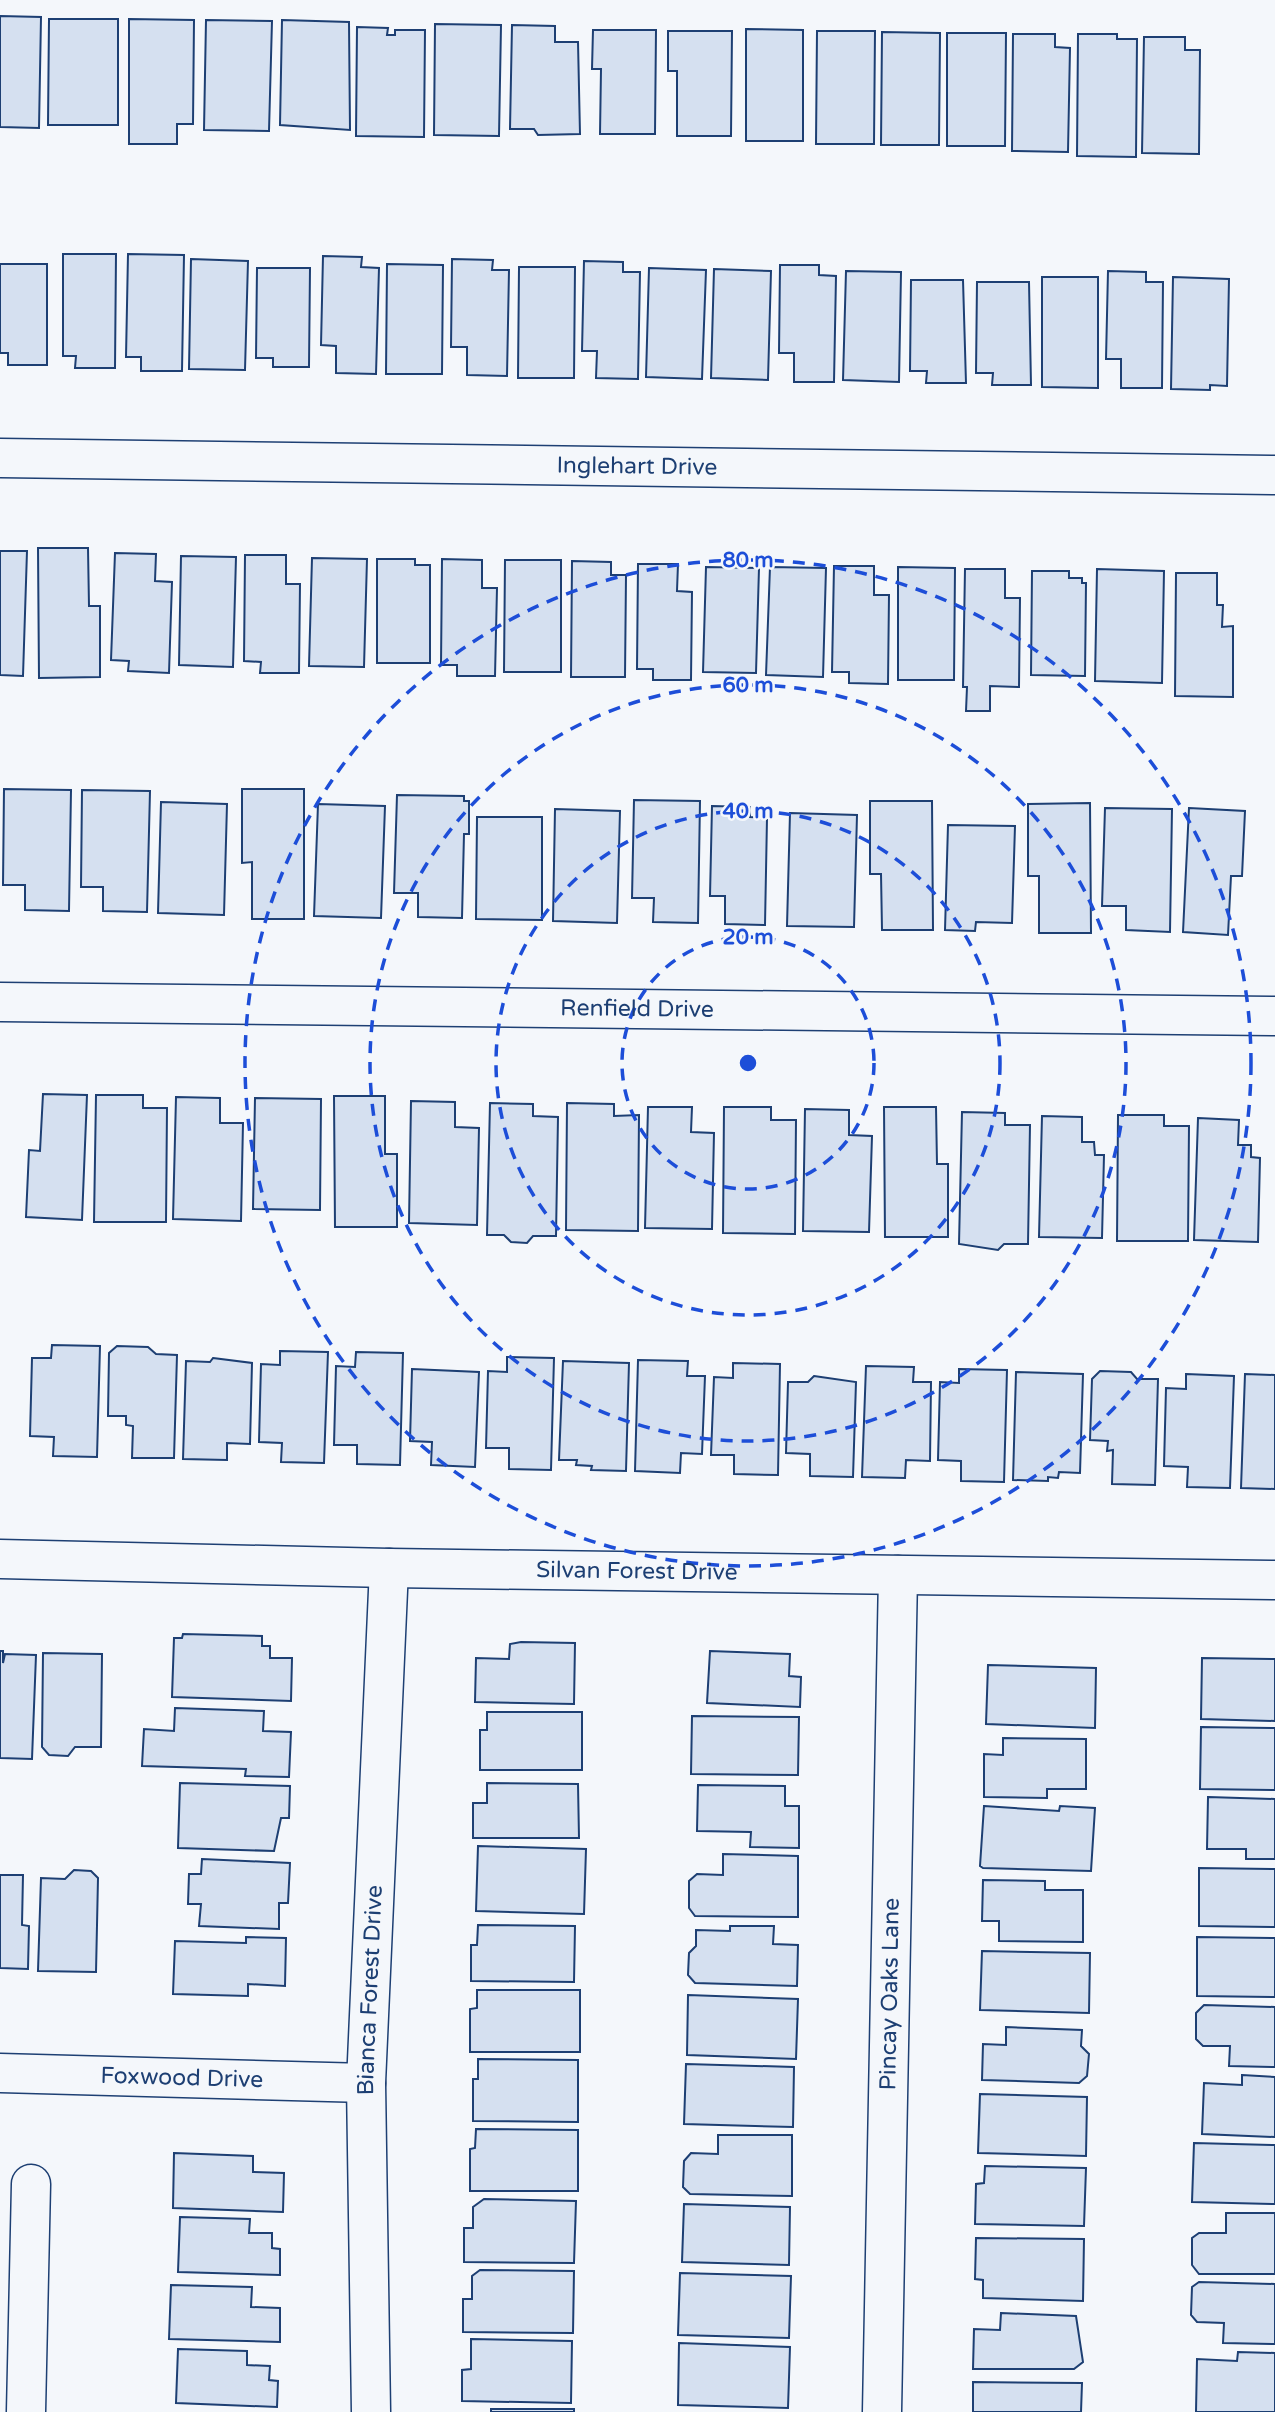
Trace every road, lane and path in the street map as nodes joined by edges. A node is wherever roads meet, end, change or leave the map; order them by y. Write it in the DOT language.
graph roads {
  1 [pos="0,458"];
  2 [pos="1275,475"];
  3 [pos="0,1002"];
  4 [pos="1275,1016"];
  5 [pos="0,1559"];
  6 [pos="389,1568"];
  7 [pos="898,1575"];
  8 [pos="1275,1580"];
  9 [pos="0,2073"];
  10 [pos="366,2083"];
  11 [pos="31,2184"];
  12 [pos="14,2330"];
  13 [pos="26,2412"];
  14 [pos="370,2412"];
  15 [pos="882,2412"];
  1 -- 2 [label="street, Inglehart Drive"];
  3 -- 4 [label="street, Renfield Drive"];
  5 -- 6 [label="street, Silvan Forest Drive"];
  6 -- 7 [label="street, Silvan Forest Drive"];
  6 -- 10 [label="street, Bianca Forest Drive"];
  7 -- 8 [label="street, Silvan Forest Drive"];
  7 -- 15 [label="street, Pincay Oaks Lane"];
  9 -- 10 [label="street, Foxwood Drive"];
  10 -- 14 [label="street, Bianca Forest Drive"];
  11 -- 12 [label="street"];
  12 -- 13 [label="street"];
}
